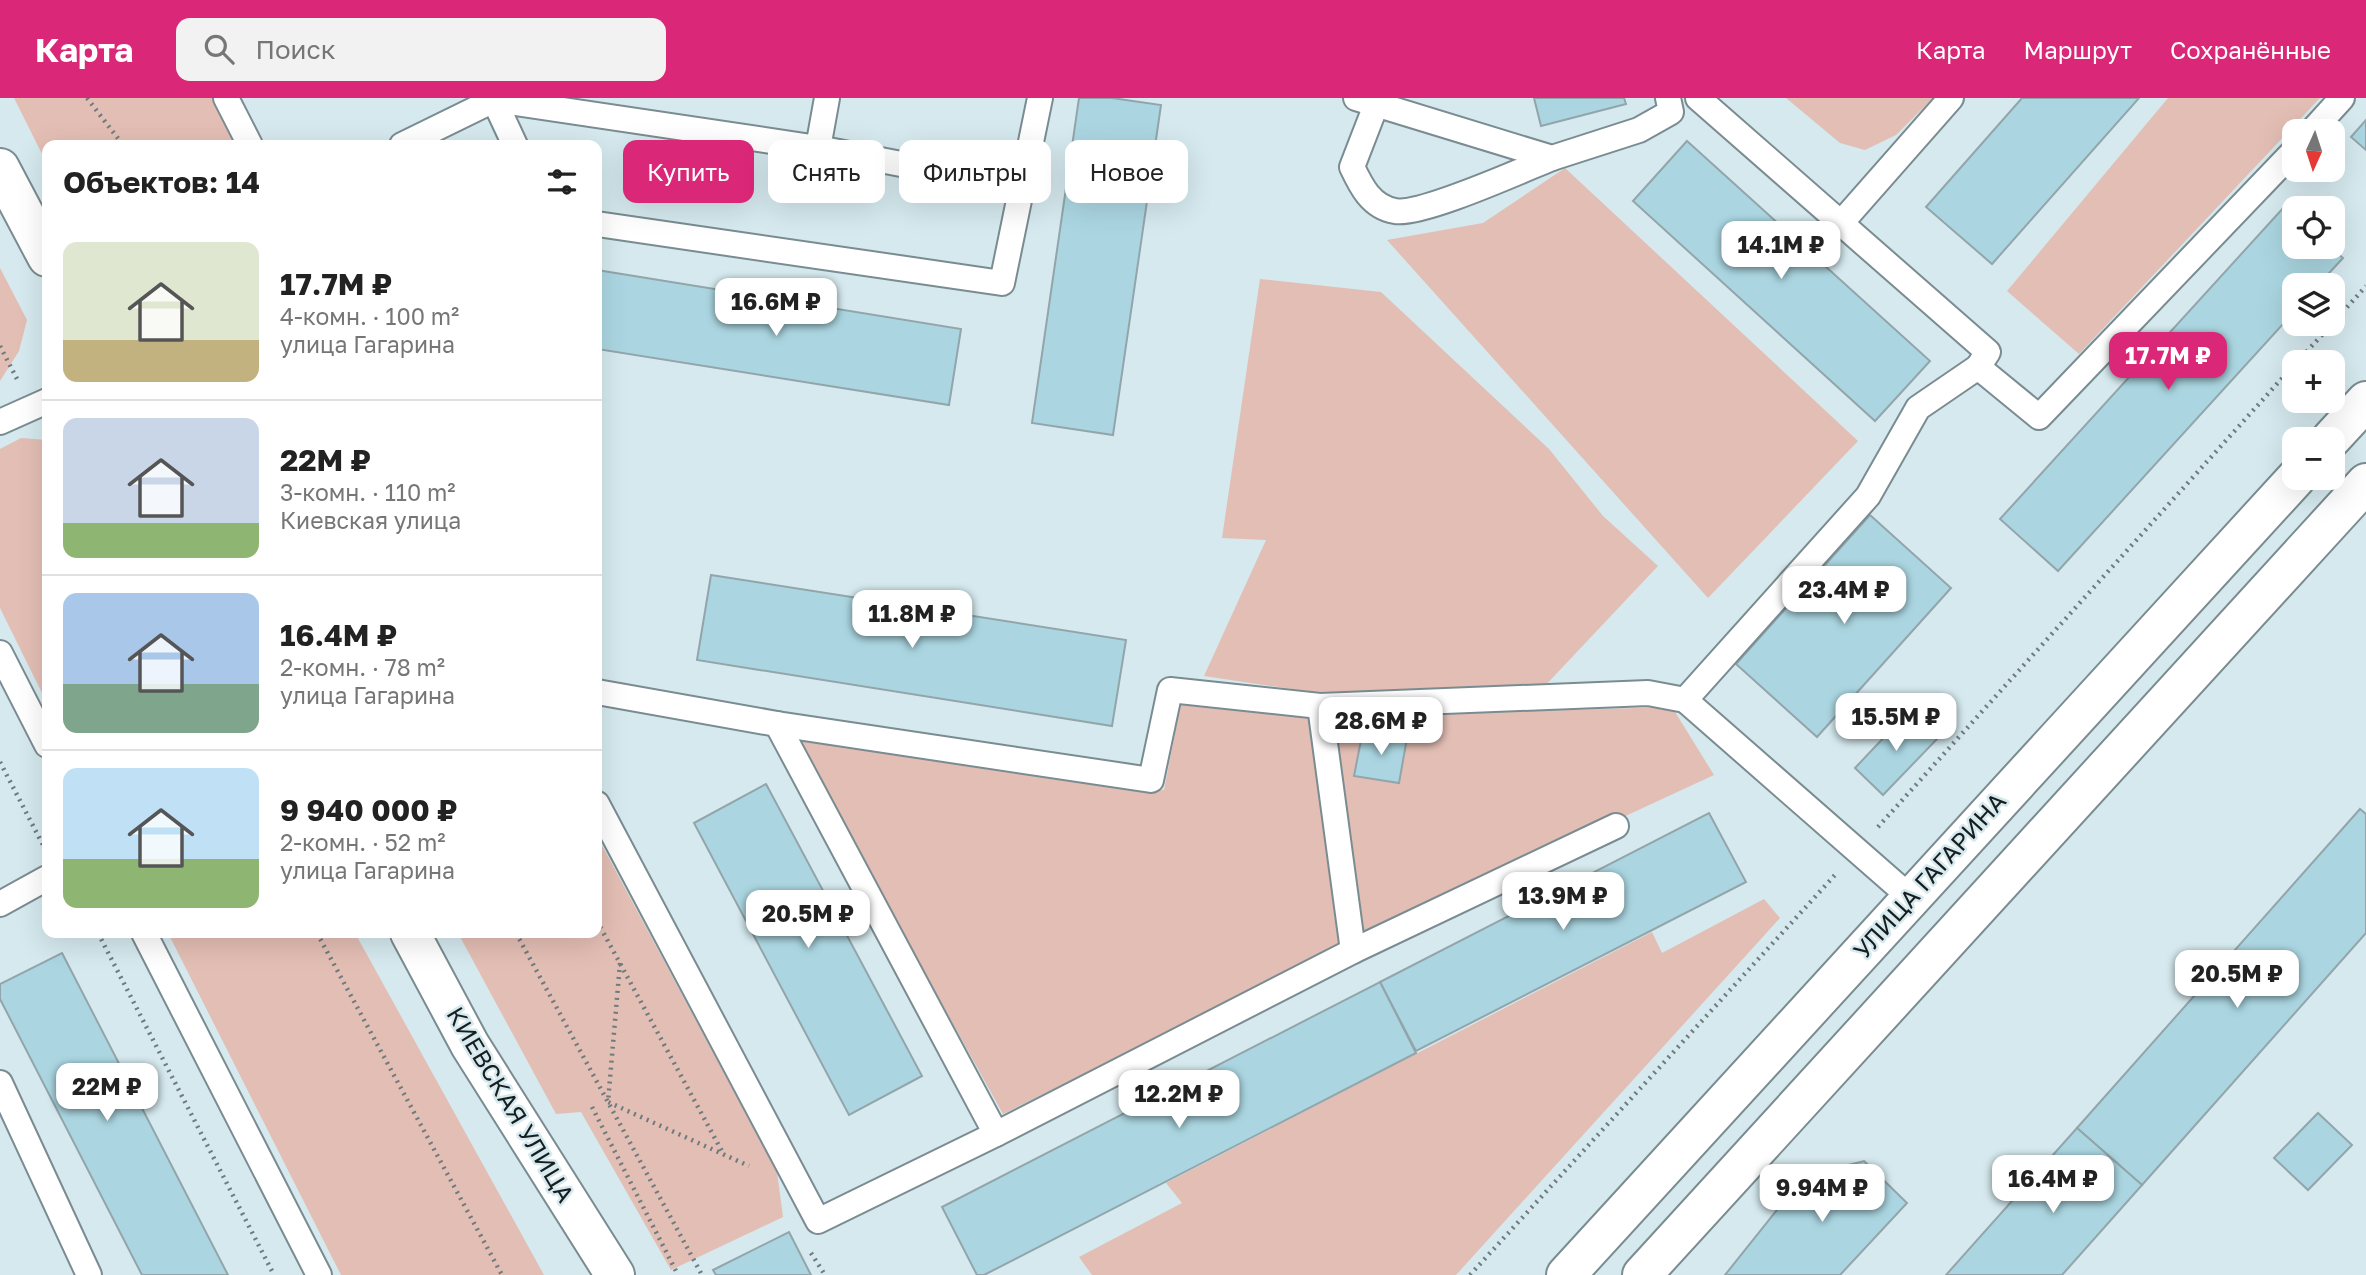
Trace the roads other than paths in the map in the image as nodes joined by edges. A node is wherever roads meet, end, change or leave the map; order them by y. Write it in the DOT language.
graph roads {
  1 [pos="226,98"];
  2 [pos="827,98"];
  3 [pos="1040,98"];
  4 [pos="1951,98"];
  5 [pos="2342,98"];
  6 [pos="488,99"];
  7 [pos="1699,99"];
  8 [pos="1366,101"];
  9 [pos="1670,105"];
  10 [pos="2323,119"];
  11 [pos="247,140"];
  12 [pos="411,140"];
  13 [pos="512,140"];
  14 [pos="819,140"];
  15 [pos="1031,140"];
  16 [pos="768,141"];
  17 [pos="1552,158"];
  18 [pos="2282,164"];
  19 [pos="0,168"];
  20 [pos="1018,203"];
  21 [pos="1841,223"];
  22 [pos="602,225"];
  23 [pos="42,248"];
  24 [pos="1978,367"];
  25 [pos="2366,401"];
  26 [pos="42,403"];
  27 [pos="0,422"];
  28 [pos="2342,427"];
  29 [pos="2366,483"];
  30 [pos="2285,490"];
  31 [pos="0,653"];
  32 [pos="602,693"];
  33 [pos="1685,700"];
  34 [pos="1320,706"];
  35 [pos="777,724"];
  36 [pos="42,735"];
  37 [pos="602,813"];
  38 [pos="1616,826"];
  39 [pos="42,881"];
  40 [pos="1910,897"];
  41 [pos="0,904"];
  42 [pos="147,938"];
  43 [pos="413,938"];
  44 [pos="1353,951"];
  45 [pos="0,1083"];
  46 [pos="996,1135"];
  47 [pos="89,1275"];
  48 [pos="319,1275"];
  49 [pos="615,1275"];
  50 [pos="1566,1275"];
  51 [pos="1642,1275"];
  1 -- 11 [label="lane"];
  2 -- 14 [label="lane"];
  3 -- 15 [label="lane"];
  4 -- 21 [label="lane"];
  5 -- 10 [label="lane"];
  6 -- 12 [label="lane"];
  6 -- 13 [label="lane"];
  6 -- 16 [label="lane"];
  7 -- 9 [label="lane"];
  7 -- 21 [label="lane"];
  8 -- 17 [label="lane"];
  8 -- 17 [label="lane"];
  9 -- 17 [label="lane"];
  18 -- 24 [label="lane"];
  19 -- 23 [label="main road"];
  20 -- 22 [label="lane"];
  21 -- 24 [label="lane"];
  24 -- 33 [label="lane"];
  25 -- 28 [label="main road"];
  26 -- 27 [label="lane"];
  29 -- 51 [label="main road"];
  30 -- 40 [label="main road, УЛИЦА ГАГАРИНА"];
  31 -- 36 [label="lane"];
  32 -- 35 [label="lane"];
  33 -- 34 [label="lane"];
  33 -- 40 [label="lane"];
  34 -- 35 [label="lane"];
  34 -- 44 [label="lane"];
  35 -- 46 [label="lane"];
  37 -- 46 [label="lane"];
  38 -- 44 [label="lane"];
  39 -- 41 [label="lane"];
  40 -- 50 [label="main road, УЛИЦА ГАГАРИНА"];
  42 -- 48 [label="lane"];
  43 -- 49 [label="main road, КИЕВСКАЯ УЛИЦА"];
  44 -- 46 [label="lane"];
  45 -- 47 [label="lane"];
}
